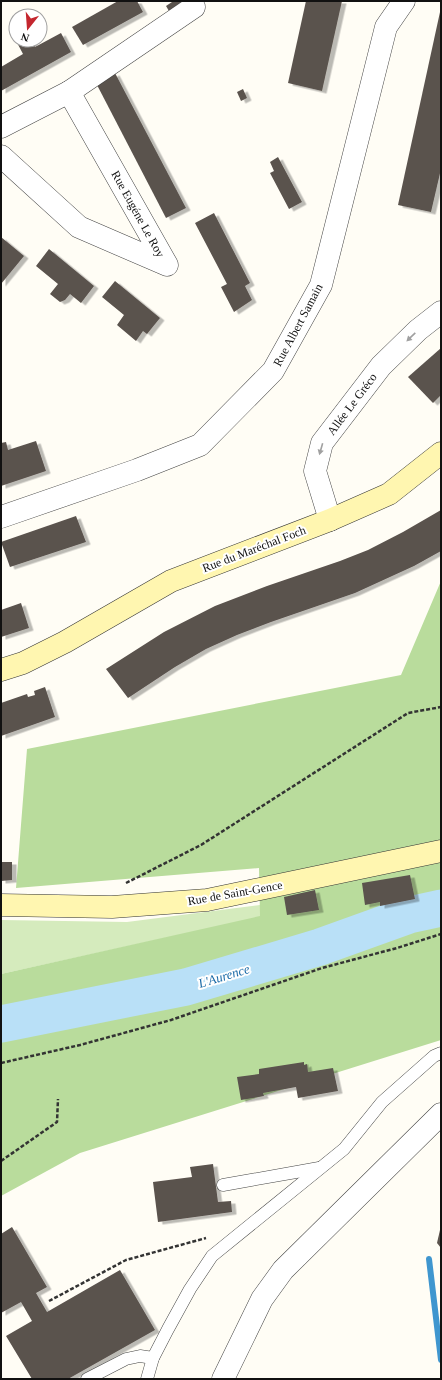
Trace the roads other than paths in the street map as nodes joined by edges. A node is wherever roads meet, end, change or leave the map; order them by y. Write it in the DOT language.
graph roads {
  1 [pos="404,1"];
  2 [pos="194,7"];
  3 [pos="69,92"];
  4 [pos="1,127"];
  5 [pos="1,156"];
  6 [pos="441,312"];
  7 [pos="441,453"];
  8 [pos="1,517"];
  9 [pos="330,520"];
  10 [pos="1,670"];
  11 [pos="441,852"];
  12 [pos="1,905"];
  13 [pos="441,1053"];
  14 [pos="441,1114"];
  15 [pos="320,1168"];
  16 [pos="223,1186"];
  17 [pos="153,1358"];
  18 [pos="87,1379"];
  19 [pos="146,1379"];
  20 [pos="222,1379"];
  1 -- 8 [label="street, Rue Albert Samain"];
  2 -- 3 [label="street"];
  3 -- 4 [label="street"];
  3 -- 5 [label="street, Rue Eugéne Le Roy"];
  6 -- 9 [label="street, Allée Le Gréco, one-way"];
  7 -- 9 [label="street, Rue du Maréchal Foch"];
  9 -- 10 [label="street, Rue du Maréchal Foch"];
  11 -- 12 [label="street, Rue de Saint-Gence"];
  13 -- 15 [label="lane"];
  14 -- 20 [label="street"];
  15 -- 16 [label="lane"];
  15 -- 17 [label="lane"];
  17 -- 18 [label="lane"];
  17 -- 19 [label="lane"];
}
